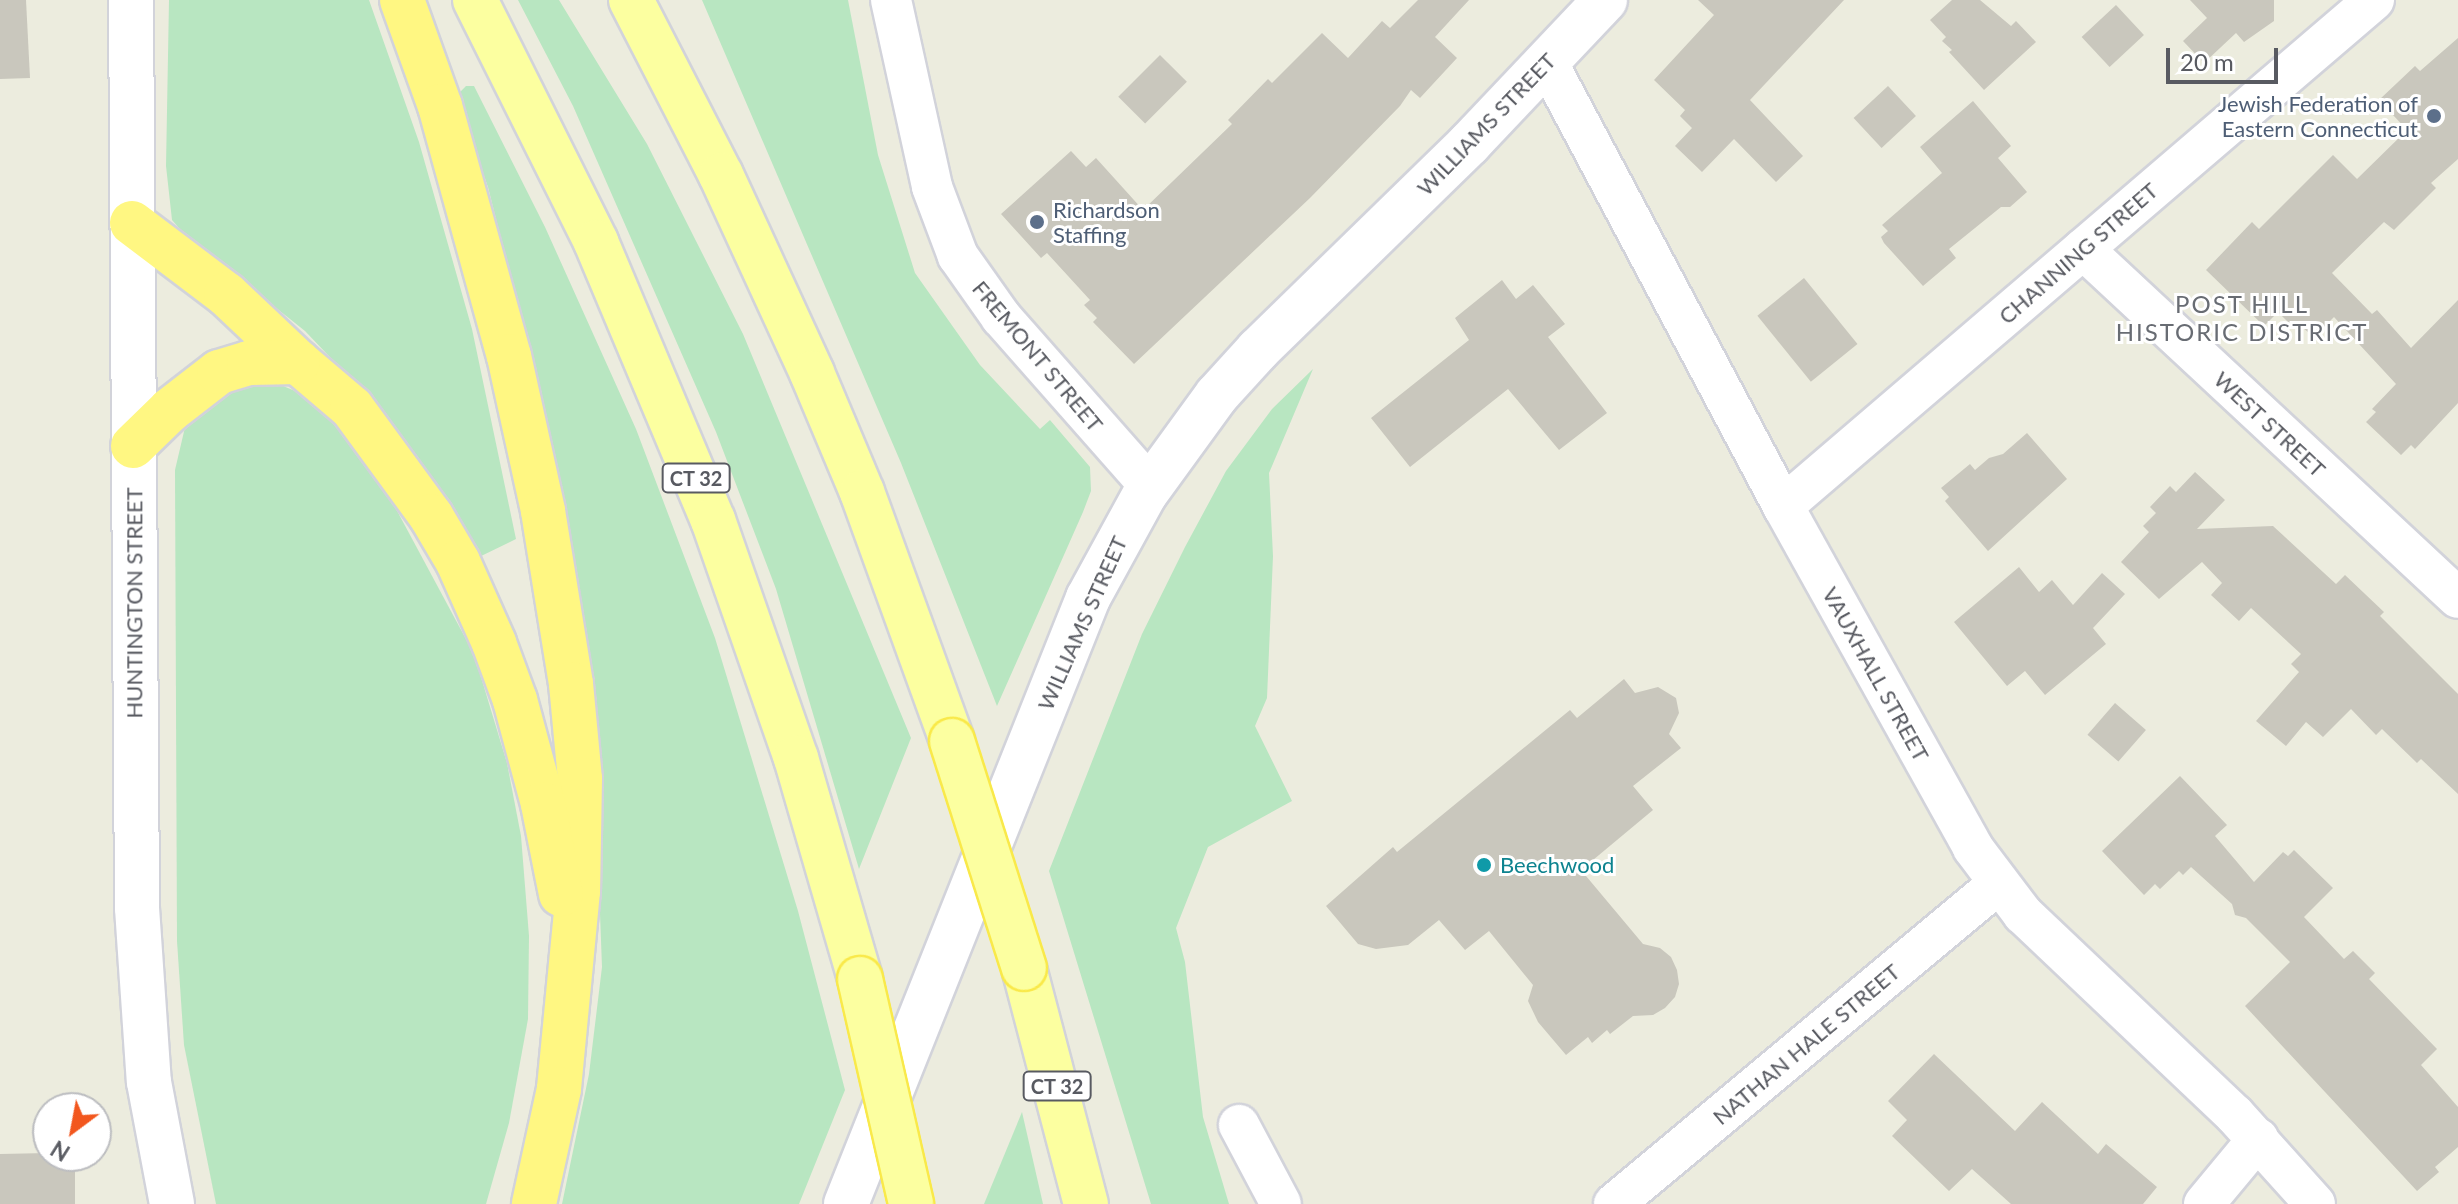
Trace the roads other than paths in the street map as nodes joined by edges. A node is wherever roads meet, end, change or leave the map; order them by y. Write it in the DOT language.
graph roads {
  1 [pos="131,0"];
  2 [pos="402,0"];
  3 [pos="475,0"];
  4 [pos="631,0"];
  5 [pos="1605,0"];
  6 [pos="2374,0"];
  7 [pos="895,15"];
  8 [pos="1547,62"];
  9 [pos="132,223"];
  10 [pos="2083,249"];
  11 [pos="298,362"];
  12 [pos="133,446"];
  13 [pos="1150,486"];
  14 [pos="1783,506"];
  15 [pos="2458,598"];
  16 [pos="1998,884"];
  17 [pos="573,959"];
  18 [pos="1239,1125"];
  19 [pos="2258,1139"];
  20 [pos="172,1204"];
  21 [pos="534,1204"];
  22 [pos="846,1204"];
  23 [pos="911,1204"];
  24 [pos="1086,1204"];
  25 [pos="1281,1204"];
  26 [pos="1614,1204"];
  27 [pos="2204,1204"];
  28 [pos="2315,1204"];
  1 -- 9 [label="street, HUNTINGTON STREET"];
  2 -- 17 [label="highway"];
  3 -- 23 [label="main road, CT 32, bridge"];
  4 -- 24 [label="main road, CT 32, bridge"];
  5 -- 8 [label="street, WILLIAMS STREET"];
  6 -- 10 [label="street, CHANNING STREET"];
  7 -- 13 [label="street, FREMONT STREET"];
  8 -- 13 [label="street, WILLIAMS STREET"];
  8 -- 14 [label="street, VAUXHALL STREET"];
  9 -- 11 [label="highway"];
  9 -- 12 [label="street, HUNTINGTON STREET"];
  10 -- 14 [label="street, CHANNING STREET"];
  10 -- 15 [label="street, WEST STREET"];
  11 -- 12 [label="highway"];
  11 -- 17 [label="highway"];
  12 -- 20 [label="street, HUNTINGTON STREET"];
  13 -- 22 [label="street, WILLIAMS STREET"];
  14 -- 16 [label="street, VAUXHALL STREET"];
  16 -- 19 [label="street, VAUXHALL STREET"];
  16 -- 26 [label="street, NATHAN HALE STREET"];
  17 -- 21 [label="highway"];
  18 -- 25 [label="street"];
  19 -- 27 [label="street"];
  19 -- 28 [label="street, VAUXHALL STREET"];
}
